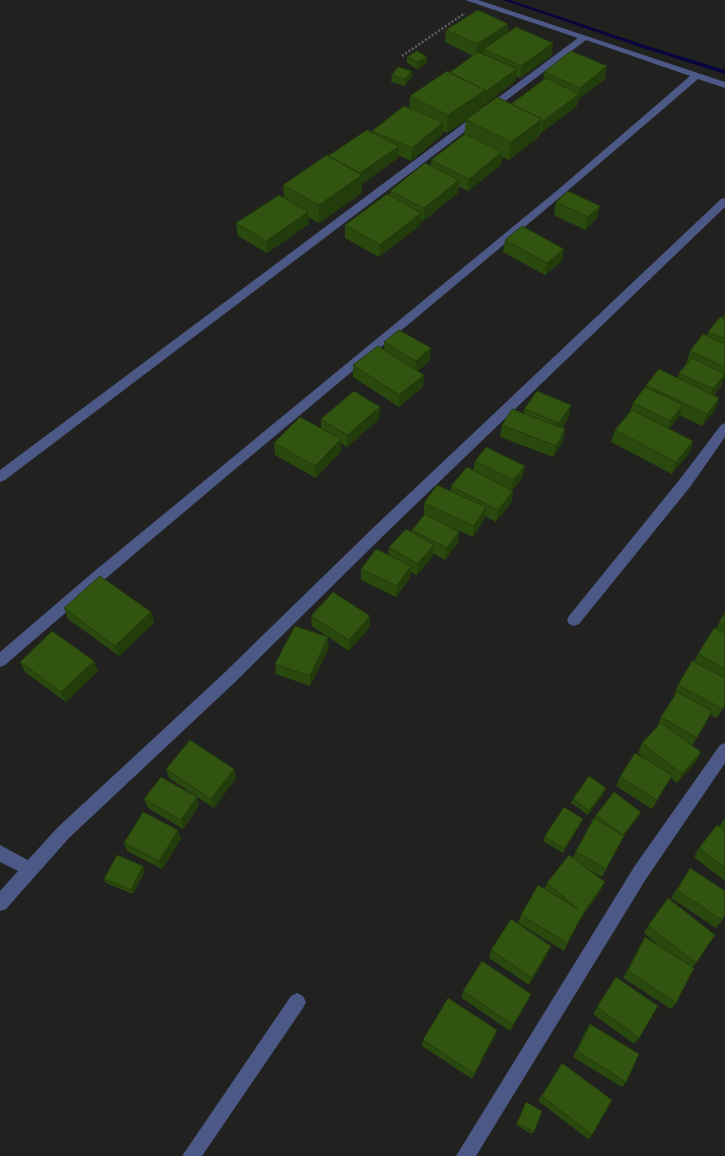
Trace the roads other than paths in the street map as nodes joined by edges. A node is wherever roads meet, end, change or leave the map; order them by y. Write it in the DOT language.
graph roads {
  1 [pos="471,1"];
  2 [pos="585,37"];
  3 [pos="696,76"];
  4 [pos="725,86"];
  5 [pos="725,201"];
  6 [pos="725,428"];
  7 [pos="0,477"];
  8 [pos="574,620"];
  9 [pos="0,662"];
  10 [pos="725,750"];
  11 [pos="0,853"];
  12 [pos="29,869"];
  13 [pos="0,903"];
  14 [pos="297,1002"];
  15 [pos="191,1156"];
  16 [pos="466,1156"];
  1 -- 2 [label="street"];
  2 -- 3 [label="street"];
  2 -- 7 [label="street"];
  3 -- 4 [label="street"];
  3 -- 9 [label="street"];
  5 -- 12 [label="street"];
  6 -- 8 [label="street"];
  10 -- 16 [label="street"];
  11 -- 12 [label="street"];
  12 -- 13 [label="street"];
  14 -- 15 [label="street"];
}
